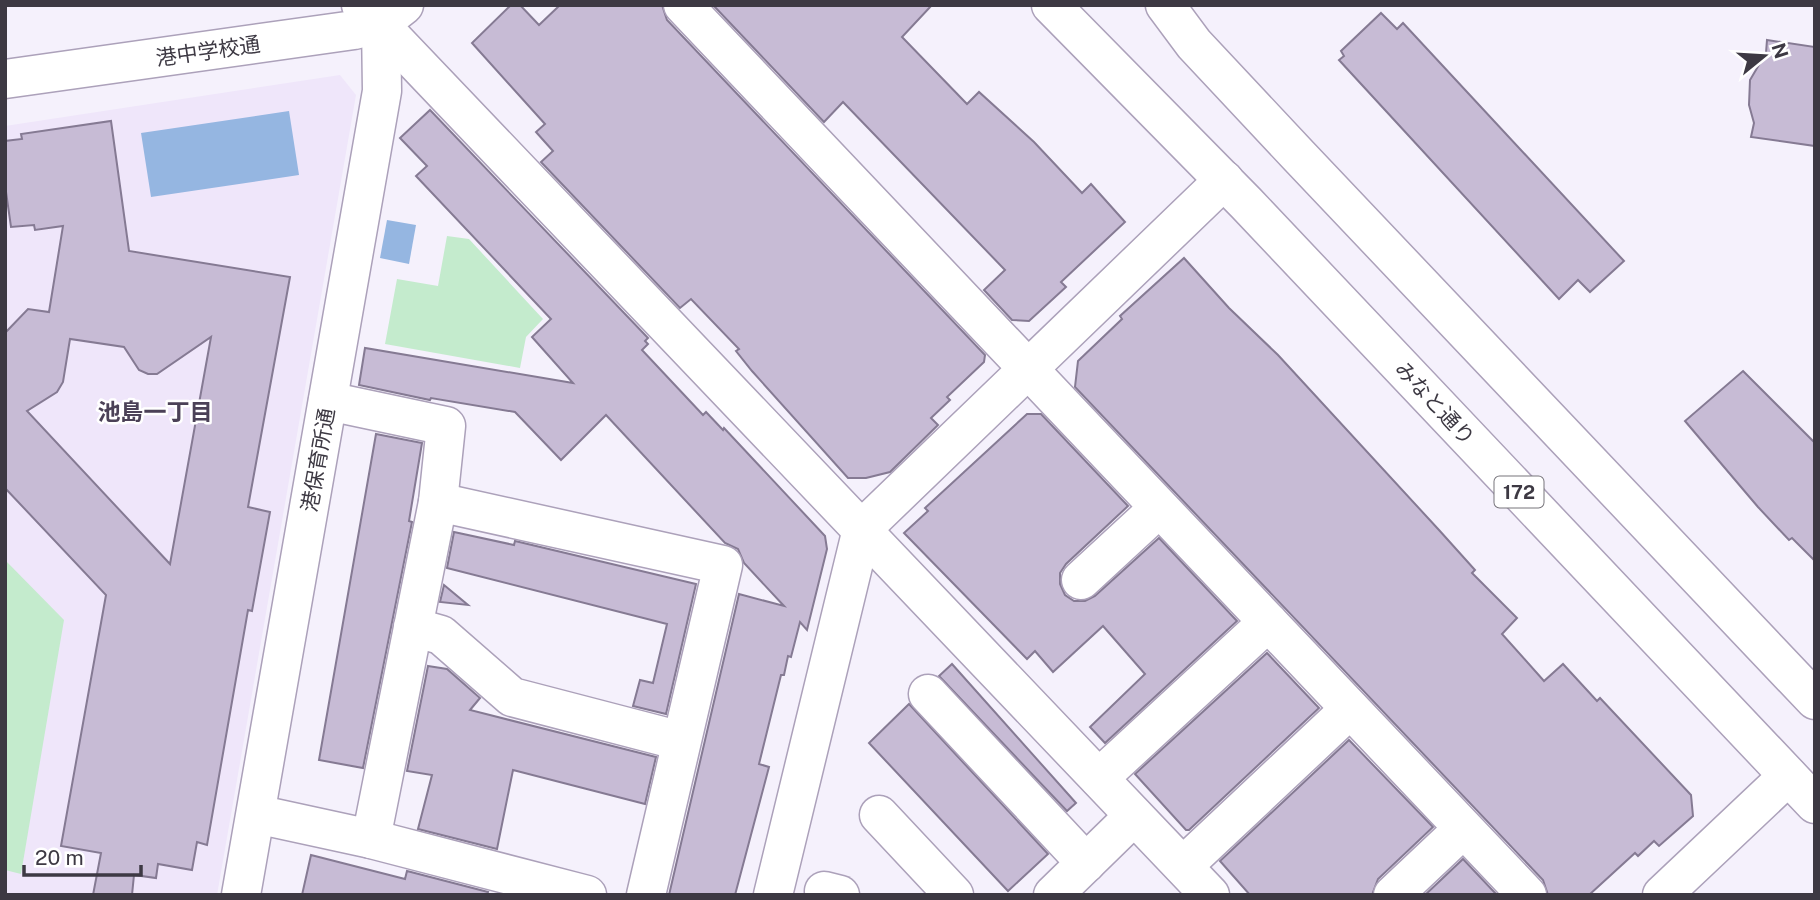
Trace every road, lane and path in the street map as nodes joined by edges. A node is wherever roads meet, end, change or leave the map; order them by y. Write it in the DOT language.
graph roads {
  1 [pos="683,5"];
  2 [pos="1051,5"];
  3 [pos="1165,5"];
  4 [pos="382,11"];
  5 [pos="5,79"];
  6 [pos="1224,180"];
  7 [pos="1028,367"];
  8 [pos="328,401"];
  9 [pos="438,502"];
  10 [pos="1159,508"];
  11 [pos="862,529"];
  12 [pos="1081,580"];
  13 [pos="1268,622"];
  14 [pos="413,627"];
  15 [pos="928,694"];
  16 [pos="1815,700"];
  17 [pos="1350,709"];
  18 [pos="681,741"];
  19 [pos="1788,776"];
  20 [pos="1099,778"];
  21 [pos="1815,804"];
  22 [pos="257,814"];
  23 [pos="879,816"];
  24 [pos="1134,816"];
  25 [pos="1463,830"];
  26 [pos="371,839"];
  27 [pos="1086,863"];
  28 [pos="1183,866"];
  29 [pos="242,895"];
  30 [pos="587,895"];
  31 [pos="646,895"];
  32 [pos="773,895"];
  33 [pos="954,895"];
  34 [pos="1053,895"];
  35 [pos="1210,895"];
  36 [pos="1393,895"];
  37 [pos="1527,895"];
  38 [pos="1662,895"];
  1 -- 7 [label="main road"];
  2 -- 6 [label="main road, みなと通り / 172"];
  3 -- 16 [label="main road"];
  4 -- 5 [label="main road, 港中学校通"];
  4 -- 8 [label="main road, 港保育所通"];
  4 -- 11 [label="main road"];
  6 -- 7 [label="main road"];
  6 -- 19 [label="main road, みなと通り / 172"];
  7 -- 10 [label="main road"];
  7 -- 11 [label="main road"];
  8 -- 9 [label="main road"];
  8 -- 22 [label="main road, 港保育所通"];
  9 -- 14 [label="main road"];
  9 -- 18 [label="main road"];
  10 -- 12 [label="main road"];
  10 -- 13 [label="main road"];
  11 -- 20 [label="main road"];
  11 -- 32 [label="main road"];
  13 -- 17 [label="main road"];
  13 -- 20 [label="main road"];
  14 -- 18 [label="main road"];
  14 -- 26 [label="main road"];
  15 -- 27 [label="main road"];
  17 -- 25 [label="main road"];
  17 -- 28 [label="main road"];
  18 -- 31 [label="main road"];
  19 -- 21 [label="main road, みなと通り / 172"];
  19 -- 38 [label="main road"];
  20 -- 24 [label="main road"];
  22 -- 26 [label="main road"];
  22 -- 29 [label="main road, 港保育所通"];
  23 -- 33 [label="main road"];
  24 -- 27 [label="main road"];
  24 -- 28 [label="main road"];
  25 -- 36 [label="main road"];
  25 -- 37 [label="main road"];
  26 -- 30 [label="main road"];
  27 -- 34 [label="main road"];
  28 -- 35 [label="main road"];
}
